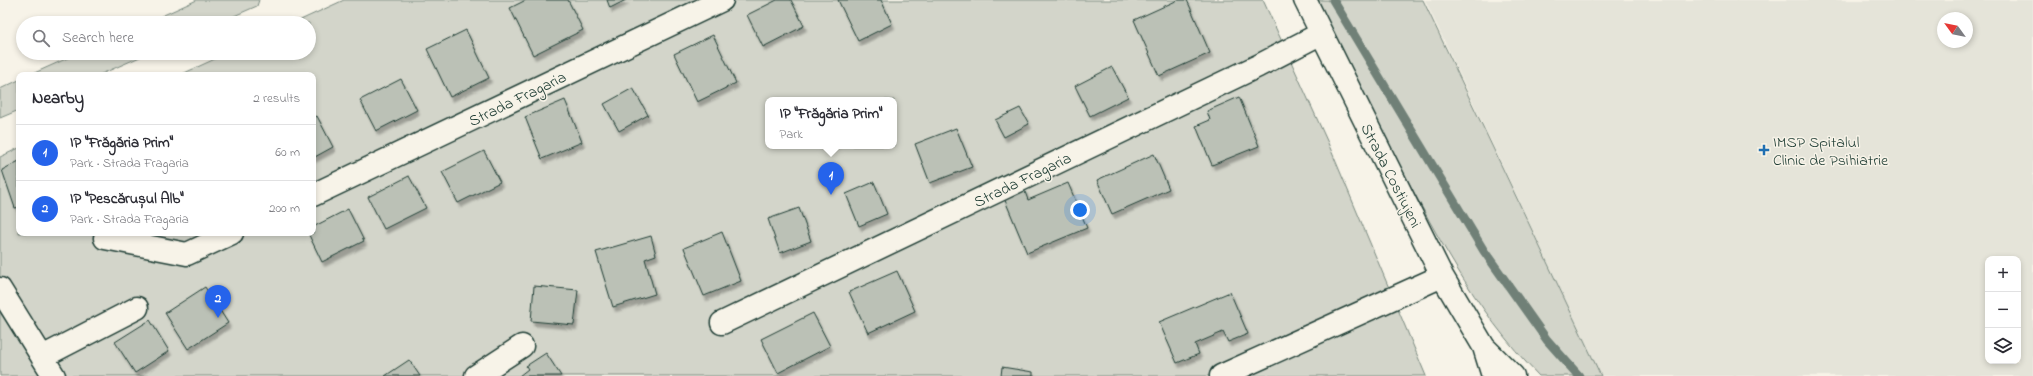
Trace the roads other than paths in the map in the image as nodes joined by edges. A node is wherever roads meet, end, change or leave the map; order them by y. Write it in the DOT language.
graph roads {
  1 [pos="722,0"];
  2 [pos="1305,0"];
  3 [pos="1320,34"];
  4 [pos="316,194"];
  5 [pos="226,236"];
  6 [pos="105,238"];
  7 [pos="1442,276"];
  8 [pos="0,289"];
  9 [pos="137,308"];
  10 [pos="722,323"];
  11 [pos="522,346"];
  12 [pos="1484,347"];
  13 [pos="42,357"];
  14 [pos="54,376"];
  15 [pos="476,376"];
  16 [pos="1221,376"];
  17 [pos="1493,376"];
  18 [pos="1513,376"];
  1 -- 4 [label="street, Strada Fragaria"];
  2 -- 3 [label="street, Strada Costiujeni"];
  3 -- 7 [label="street, Strada Costiujeni"];
  3 -- 10 [label="street, Strada Fragaria"];
  5 -- 6 [label="street"];
  7 -- 12 [label="street, Strada Costiujeni"];
  7 -- 16 [label="street"];
  8 -- 13 [label="street"];
  9 -- 13 [label="street"];
  11 -- 15 [label="street"];
  12 -- 17 [label="street, Strada Costiujeni"];
  12 -- 18 [label="street, Strada Costiujeni"];
  13 -- 14 [label="street"];
}
